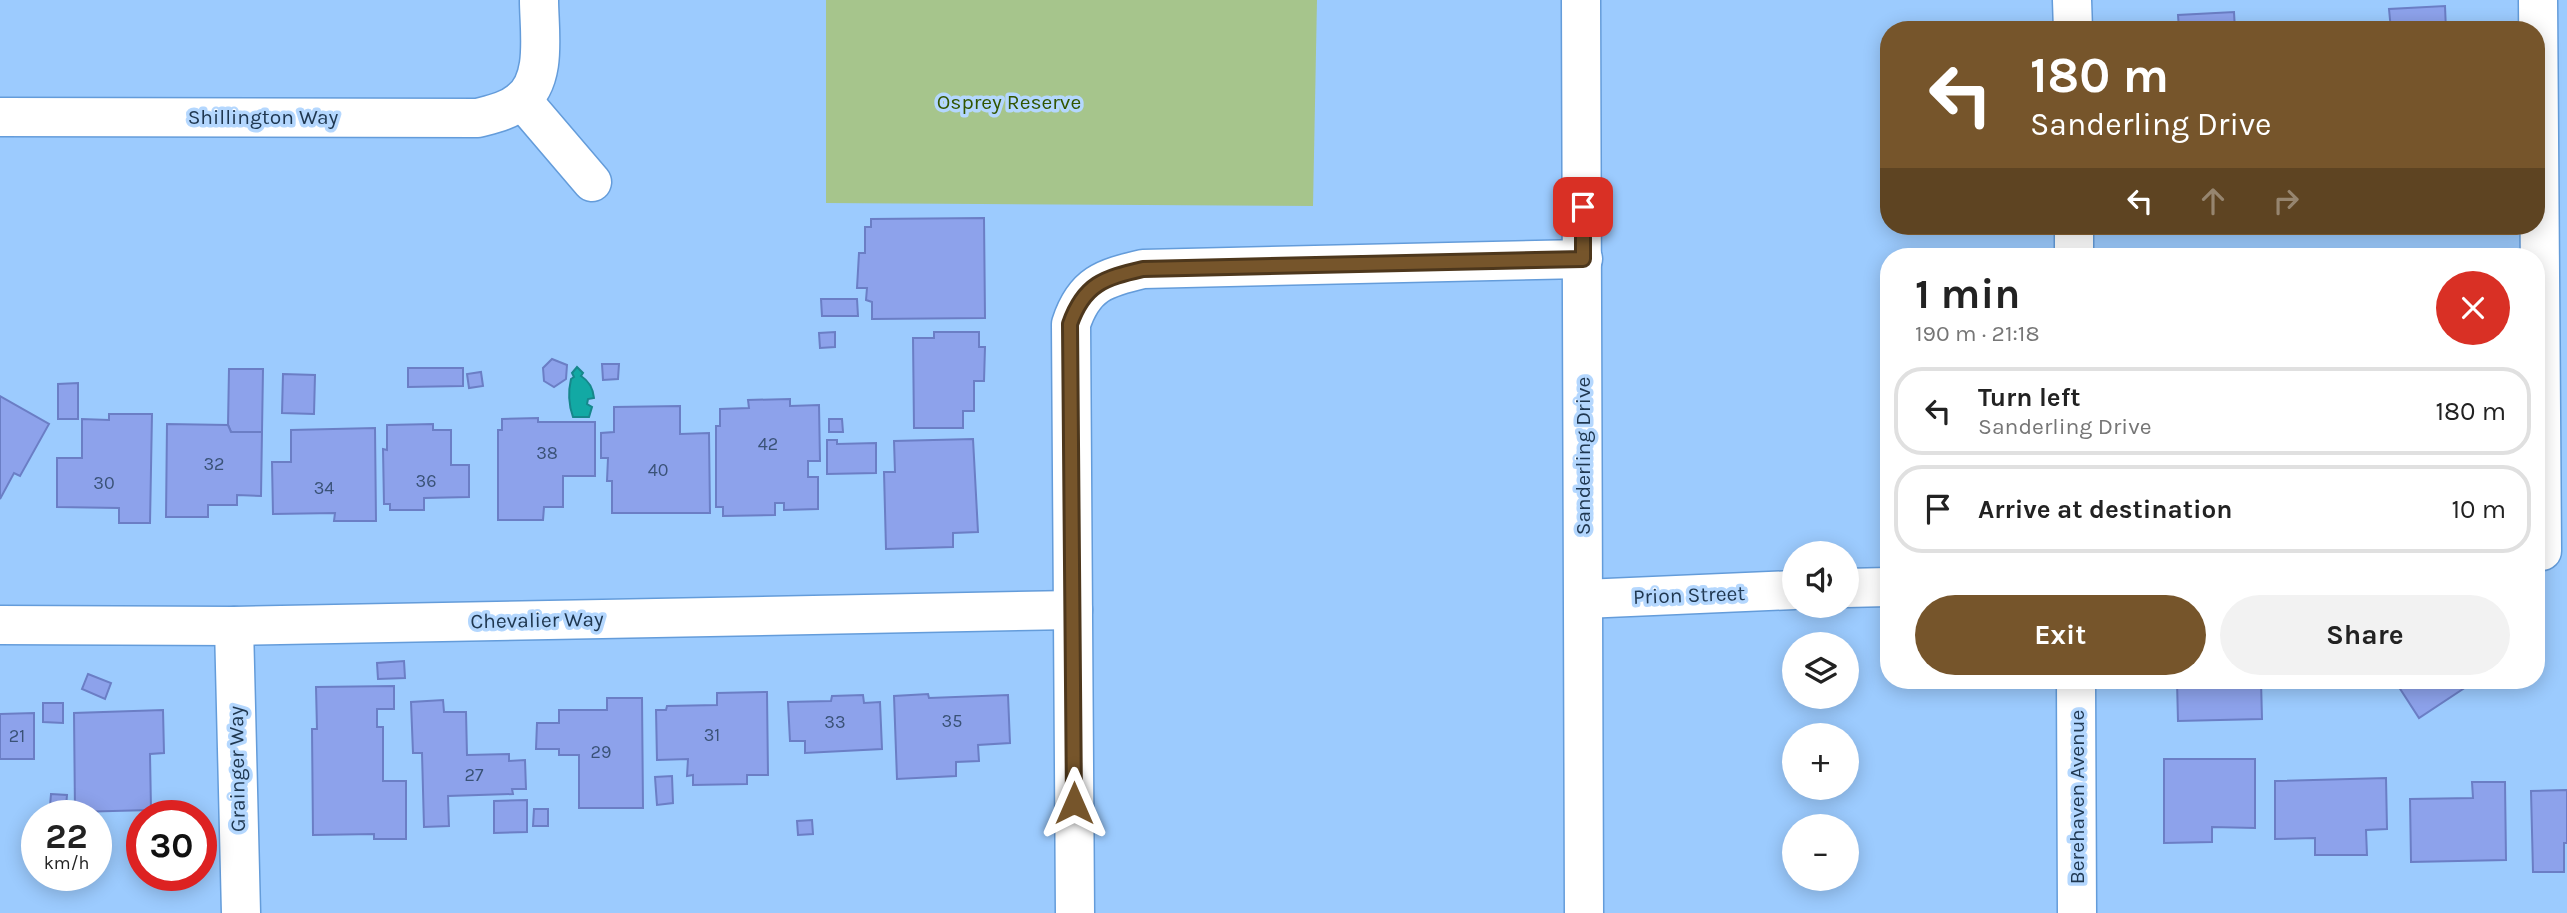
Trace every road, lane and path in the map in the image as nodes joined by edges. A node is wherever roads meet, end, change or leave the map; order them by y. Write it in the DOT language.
graph roads {
  1 [pos="539,0"];
  2 [pos="1581,0"];
  3 [pos="2072,0"];
  4 [pos="2538,0"];
  5 [pos="2073,21"];
  6 [pos="2538,21"];
  7 [pos="522,100"];
  8 [pos="0,117"];
  9 [pos="592,182"];
  10 [pos="1583,259"];
  11 [pos="1880,587"];
  12 [pos="1859,588"];
  13 [pos="1782,591"];
  14 [pos="1584,599"];
  15 [pos="1073,610"];
  16 [pos="0,625"];
  17 [pos="234,626"];
  18 [pos="2076,689"];
  19 [pos="241,913"];
  20 [pos="1075,913"];
  21 [pos="1584,913"];
  22 [pos="2077,913"];
  1 -- 7 [label="street"];
  2 -- 10 [label="street, Sanderling Drive"];
  3 -- 5 [label="street"];
  4 -- 6 [label="street"];
  7 -- 8 [label="street, Shillington Way"];
  7 -- 9 [label="street"];
  10 -- 14 [label="street, Sanderling Drive"];
  10 -- 15 [label="street"];
  11 -- 12 [label="street"];
  13 -- 14 [label="street, Prion Street"];
  14 -- 21 [label="street, Sanderling Drive"];
  15 -- 17 [label="street, Chevalier Way"];
  15 -- 20 [label="street"];
  16 -- 17 [label="street, Chevalier Way"];
  17 -- 19 [label="street, Grainger Way"];
  18 -- 22 [label="street, Berehaven Avenue"];
}
